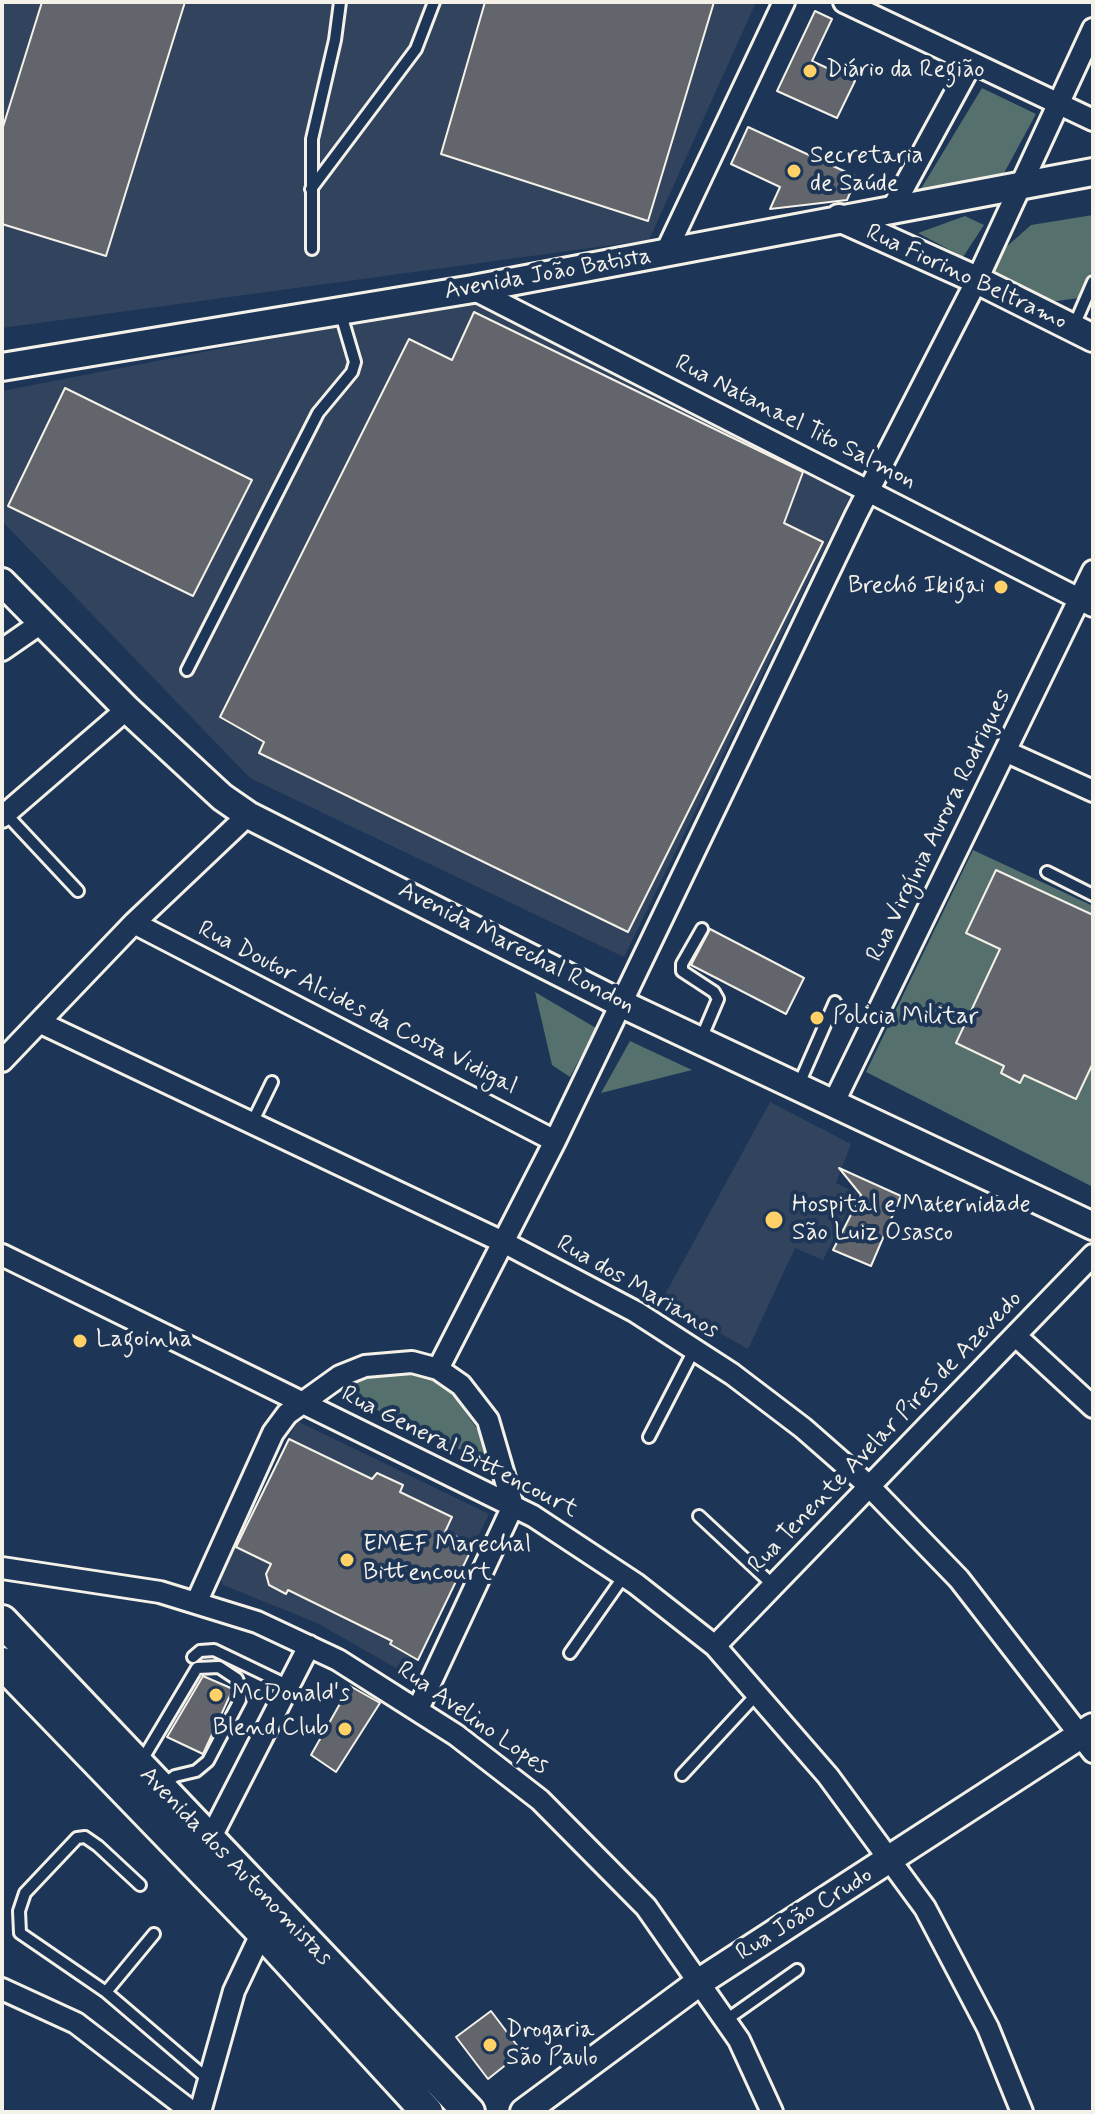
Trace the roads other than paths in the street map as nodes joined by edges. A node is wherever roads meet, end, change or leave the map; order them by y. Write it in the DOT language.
graph roads {
  1 [pos="340,2"];
  2 [pos="434,2"];
  3 [pos="784,2"];
  4 [pos="844,2"];
  5 [pos="1093,29"];
  6 [pos="971,64"];
  7 [pos="1057,103"];
  8 [pos="1093,120"];
  9 [pos="1093,172"];
  10 [pos="1020,185"];
  11 [pos="311,189"];
  12 [pos="892,209"];
  13 [pos="839,218"];
  14 [pos="312,249"];
  15 [pos="665,254"];
  16 [pos="977,280"];
  17 [pos="1093,282"];
  18 [pos="473,289"];
  19 [pos="340,311"];
  20 [pos="1083,333"];
  21 [pos="2,367"];
  22 [pos="870,489"];
  23 [pos="1093,571"];
  24 [pos="2,582"];
  25 [pos="1086,603"];
  26 [pos="41,623"];
  27 [pos="2,650"];
  28 [pos="187,670"];
  29 [pos="127,709"];
  30 [pos="1007,752"];
  31 [pos="1093,791"];
  32 [pos="4,815"];
  33 [pos="248,815"];
  34 [pos="1047,872"];
  35 [pos="78,891"];
  36 [pos="1093,895"];
  37 [pos="134,923"];
  38 [pos="702,929"];
  39 [pos="835,1002"];
  40 [pos="622,1004"];
  41 [pos="41,1023"];
  42 [pos="700,1041"];
  43 [pos="2,1061"];
  44 [pos="272,1082"];
  45 [pos="797,1087"];
  46 [pos="833,1104"];
  47 [pos="251,1125"];
  48 [pos="555,1141"];
  49 [pos="1093,1226"];
  50 [pos="505,1243"];
  51 [pos="2,1255"];
  52 [pos="1093,1255"];
  53 [pos="1017,1337"];
  54 [pos="694,1350"];
  55 [pos="438,1369"];
  56 [pos="301,1402"];
  57 [pos="1093,1407"];
  58 [pos="649,1437"];
  59 [pos="868,1485"];
  60 [pos="513,1506"];
  61 [pos="699,1516"];
  62 [pos="2,1568"];
  63 [pos="624,1576"];
  64 [pos="773,1585"];
  65 [pos="197,1601"];
  66 [pos="2,1621"];
  67 [pos="309,1646"];
  68 [pos="715,1646"];
  69 [pos="570,1653"];
  70 [pos="193,1657"];
  71 [pos="2,1663"];
  72 [pos="289,1686"];
  73 [pos="758,1693"];
  74 [pos="418,1709"];
  75 [pos="1090,1738"];
  76 [pos="682,1775"];
  77 [pos="148,1777"];
  78 [pos="209,1841"];
  79 [pos="891,1861"];
  80 [pos="140,1885"];
  81 [pos="262,1932"];
  82 [pos="154,1934"];
  83 [pos="797,1970"];
  84 [pos="701,1981"];
  85 [pos="2,1989"];
  86 [pos="106,1992"];
  87 [pos="726,2020"];
  88 [pos="209,2080"];
  89 [pos="192,2112"];
  90 [pos="200,2112"];
  91 [pos="427,2112"];
  92 [pos="469,2112"];
  93 [pos="524,2112"];
  94 [pos="772,2112"];
  95 [pos="1022,2112"];
  1 -- 11 [label="lane"];
  2 -- 11 [label="lane"];
  3 -- 15 [label="street"];
  4 -- 6 [label="street"];
  5 -- 7 [label="street"];
  6 -- 7 [label="street"];
  6 -- 12 [label="street"];
  7 -- 8 [label="street"];
  7 -- 10 [label="street"];
  9 -- 10 [label="main road, Avenida João Batista"];
  10 -- 12 [label="main road, Avenida João Batista"];
  10 -- 16 [label="street"];
  11 -- 14 [label="lane"];
  12 -- 13 [label="main road, Avenida João Batista"];
  13 -- 15 [label="main road, Avenida João Batista"];
  13 -- 16 [label="main road, Rua Fiorino Beltramo"];
  15 -- 18 [label="main road, Avenida João Batista"];
  16 -- 20 [label="main road, Rua Fiorino Beltramo"];
  16 -- 22 [label="street"];
  17 -- 20 [label="lane"];
  18 -- 19 [label="main road, Avenida João Batista"];
  18 -- 22 [label="street, Rua Natanael Tito Salmon"];
  19 -- 21 [label="main road, Avenida João Batista"];
  19 -- 28 [label="lane"];
  22 -- 25 [label="street, Rua Natanael Tito Salmon"];
  22 -- 40 [label="street"];
  23 -- 25 [label="street, Rua Virgínia Aurora Rodrigues"];
  24 -- 26 [label="main road, Avenida Marechal Rondon"];
  25 -- 30 [label="street, Rua Virgínia Aurora Rodrigues"];
  26 -- 27 [label="street"];
  26 -- 29 [label="main road, Avenida Marechal Rondon"];
  29 -- 32 [label="street"];
  29 -- 33 [label="main road, Avenida Marechal Rondon"];
  30 -- 31 [label="street"];
  30 -- 46 [label="street, Rua Virgínia Aurora Rodrigues"];
  32 -- 35 [label="lane"];
  33 -- 37 [label="street"];
  33 -- 40 [label="main road, Avenida Marechal Rondon"];
  34 -- 36 [label="lane"];
  37 -- 41 [label="street"];
  37 -- 48 [label="street, Rua Doutor Alcides da Costa Vidigal"];
  38 -- 42 [label="lane"];
  39 -- 45 [label="lane"];
  40 -- 42 [label="main road, Avenida Marechal Rondon"];
  40 -- 48 [label="street"];
  41 -- 43 [label="street"];
  41 -- 47 [label="street, Rua dos Marianos"];
  42 -- 45 [label="main road, Avenida Marechal Rondon"];
  44 -- 47 [label="lane"];
  45 -- 46 [label="main road, Avenida Marechal Rondon"];
  46 -- 49 [label="main road, Avenida Marechal Rondon"];
  47 -- 50 [label="street, Rua dos Marianos"];
  48 -- 50 [label="street"];
  50 -- 54 [label="street, Rua dos Marianos"];
  50 -- 55 [label="street"];
  51 -- 56 [label="street, Rua General Bittencourt"];
  52 -- 53 [label="street, Rua Tenente Avelar Pires de Azevedo"];
  53 -- 57 [label="street"];
  53 -- 59 [label="street, Rua Tenente Avelar Pires de Azevedo"];
  54 -- 58 [label="lane"];
  54 -- 59 [label="street, Rua dos Marianos"];
  55 -- 56 [label="street"];
  55 -- 60 [label="street"];
  56 -- 60 [label="street, Rua General Bittencourt"];
  56 -- 65 [label="street"];
  59 -- 64 [label="street, Rua Tenente Avelar Pires de Azevedo"];
  59 -- 75 [label="street, Rua dos Marianos"];
  60 -- 63 [label="street, Rua General Bittencourt"];
  60 -- 74 [label="street"];
  61 -- 64 [label="lane"];
  62 -- 65 [label="street, Rua Avelino Lopes"];
  63 -- 68 [label="street, Rua General Bittencourt"];
  63 -- 69 [label="lane"];
  64 -- 68 [label="street, Rua Tenente Avelar Pires de Azevedo"];
  65 -- 67 [label="street, Rua Avelino Lopes"];
  66 -- 77 [label="main road, Avenida dos Autonomistas"];
  67 -- 72 [label="street"];
  67 -- 74 [label="street, Rua Avelino Lopes"];
  68 -- 73 [label="street, Rua General Bittencourt"];
  70 -- 72 [label="lane"];
  71 -- 81 [label="main road, Avenida dos Autonomistas"];
  72 -- 78 [label="street"];
  73 -- 76 [label="lane"];
  73 -- 79 [label="street, Rua General Bittencourt"];
  74 -- 84 [label="street, Rua Avelino Lopes"];
  75 -- 79 [label="main road, Rua João Crudo"];
  77 -- 77 [label="lane"];
  77 -- 78 [label="main road, Avenida dos Autonomistas"];
  78 -- 92 [label="main road, Avenida dos Autonomistas"];
  79 -- 84 [label="main road, Rua João Crudo"];
  79 -- 95 [label="street, Rua General Bittencourt"];
  80 -- 86 [label="lane"];
  81 -- 88 [label="street"];
  81 -- 91 [label="main road, Avenida dos Autonomistas"];
  82 -- 86 [label="lane"];
  83 -- 87 [label="lane"];
  84 -- 87 [label="street, Rua Avelino Lopes"];
  84 -- 93 [label="main road, Rua João Crudo"];
  85 -- 89 [label="street"];
  86 -- 88 [label="lane"];
  87 -- 94 [label="street, Rua Avelino Lopes"];
  88 -- 90 [label="street"];
}
